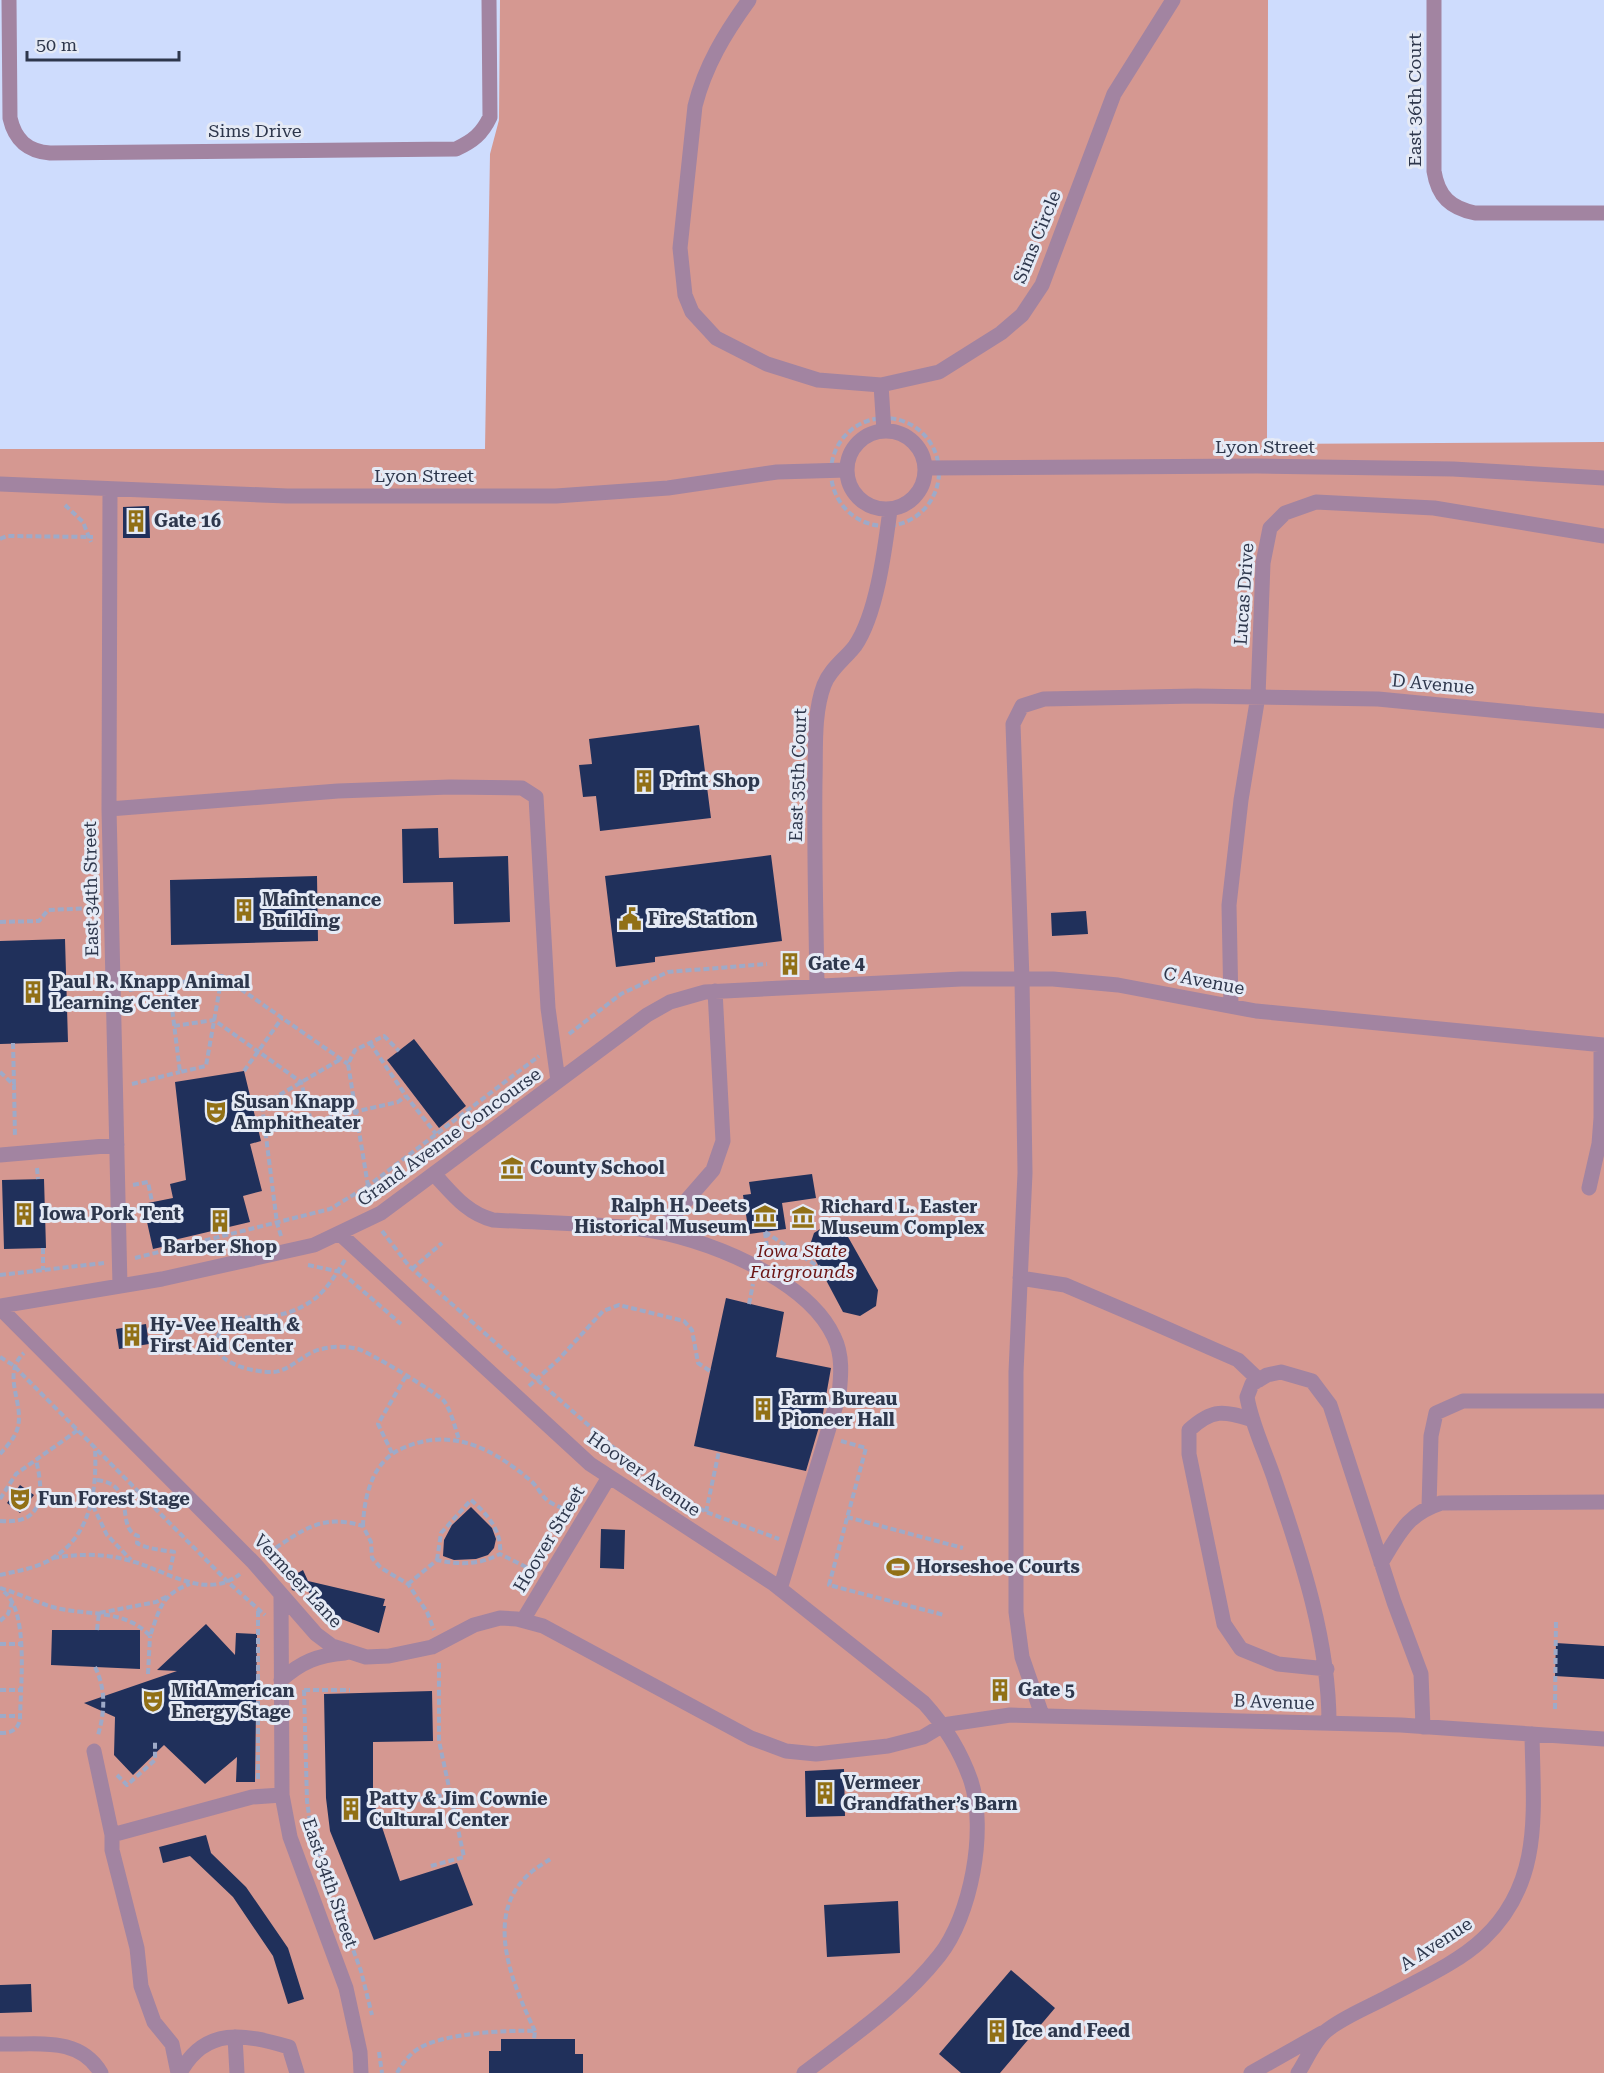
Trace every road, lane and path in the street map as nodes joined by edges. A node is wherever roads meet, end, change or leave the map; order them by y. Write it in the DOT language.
graph roads {
  1 [pos="9,0"];
  2 [pos="489,0"];
  3 [pos="749,0"];
  4 [pos="1173,0"];
  5 [pos="1434,0"];
  6 [pos="1604,213"];
  7 [pos="880,385"];
  8 [pos="884,424"];
  9 [pos="933,468"];
  10 [pos="830,470"];
  11 [pos="847,470"];
  12 [pos="1604,478"];
  13 [pos="0,484"];
  14 [pos="110,490"];
  15 [pos="61,502"];
  16 [pos="890,510"];
  17 [pos="888,526"];
  18 [pos="1604,536"];
  19 [pos="90,537"];
  20 [pos="108,538"];
  21 [pos="0,539"];
  22 [pos="1258,696"];
  23 [pos="1604,721"];
  24 [pos="109,809"];
  25 [pos="98,908"];
  26 [pos="0,922"];
  27 [pos="767,964"];
  28 [pos="222,976"];
  29 [pos="1022,979"];
  30 [pos="169,984"];
  31 [pos="817,986"];
  32 [pos="796,987"];
  33 [pos="122,991"];
  34 [pos="715,992"];
  35 [pos="1230,1006"];
  36 [pos="282,1018"];
  37 [pos="214,1020"];
  38 [pos="174,1026"];
  39 [pos="13,1043"];
  40 [pos="370,1043"];
  41 [pos="553,1045"];
  42 [pos="1603,1045"];
  43 [pos="258,1051"];
  44 [pos="399,1051"];
  45 [pos="341,1059"];
  46 [pos="348,1064"];
  47 [pos="244,1071"];
  48 [pos="0,1072"];
  49 [pos="180,1072"];
  50 [pos="558,1081"];
  51 [pos="301,1082"];
  52 [pos="14,1085"];
  53 [pos="124,1086"];
  54 [pos="406,1096"];
  55 [pos="356,1111"];
  56 [pos="1602,1120"];
  57 [pos="310,1122"];
  58 [pos="265,1132"];
  59 [pos="436,1134"];
  60 [pos="117,1145"];
  61 [pos="8,1154"];
  62 [pos="434,1174"];
  63 [pos="368,1186"];
  64 [pos="118,1188"];
  65 [pos="1589,1188"];
  66 [pos="355,1194"];
  67 [pos="152,1202"];
  68 [pos="372,1218"];
  69 [pos="277,1223"];
  70 [pos="660,1232"];
  71 [pos="765,1232"];
  72 [pos="340,1234"];
  73 [pos="442,1243"];
  74 [pos="354,1247"];
  75 [pos="43,1248"];
  76 [pos="285,1251"];
  77 [pos="120,1262"];
  78 [pos="819,1267"];
  79 [pos="412,1269"];
  80 [pos="43,1270"];
  81 [pos="337,1271"];
  82 [pos="0,1275"];
  83 [pos="1020,1278"];
  84 [pos="120,1286"];
  85 [pos="0,1307"];
  86 [pos="400,1324"];
  87 [pos="37,1344"];
  88 [pos="0,1357"];
  89 [pos="13,1365"];
  90 [pos="710,1371"];
  91 [pos="406,1376"];
  92 [pos="1259,1380"];
  93 [pos="535,1381"];
  94 [pos="517,1397"];
  95 [pos="1604,1401"];
  96 [pos="1253,1420"];
  97 [pos="78,1430"];
  98 [pos="826,1437"];
  99 [pos="459,1439"];
  100 [pos="95,1447"];
  101 [pos="719,1451"];
  102 [pos="392,1453"];
  103 [pos="0,1454"];
  104 [pos="36,1460"];
  105 [pos="609,1477"];
  106 [pos="97,1480"];
  107 [pos="0,1498"];
  108 [pos="1604,1502"];
  109 [pos="93,1505"];
  110 [pos="1429,1507"];
  111 [pos="705,1512"];
  112 [pos="847,1517"];
  113 [pos="584,1519"];
  114 [pos="0,1521"];
  115 [pos="363,1526"];
  116 [pos="793,1545"];
  117 [pos="963,1548"];
  118 [pos="500,1554"];
  119 [pos="53,1558"];
  120 [pos="437,1560"];
  121 [pos="133,1562"];
  122 [pos="254,1563"];
  123 [pos="1381,1563"];
  124 [pos="170,1570"];
  125 [pos="0,1575"];
  126 [pos="548,1579"];
  127 [pos="229,1583"];
  128 [pos="190,1584"];
  129 [pos="408,1584"];
  130 [pos="0,1589"];
  131 [pos="780,1589"];
  132 [pos="281,1594"];
  133 [pos="169,1596"];
  134 [pos="13,1602"];
  135 [pos="258,1609"];
  136 [pos="99,1613"];
  137 [pos="944,1615"];
  138 [pos="1556,1619"];
  139 [pos="523,1620"];
  140 [pos="0,1621"];
  141 [pos="97,1630"];
  142 [pos="281,1630"];
  143 [pos="150,1636"];
  144 [pos="439,1642"];
  145 [pos="0,1644"];
  146 [pos="20,1644"];
  147 [pos="354,1653"];
  148 [pos="94,1666"];
  149 [pos="1327,1669"];
  150 [pos="148,1674"];
  151 [pos="281,1686"];
  152 [pos="0,1690"];
  153 [pos="20,1690"];
  154 [pos="304,1690"];
  155 [pos="350,1690"];
  156 [pos="258,1691"];
  157 [pos="1556,1709"];
  158 [pos="1042,1715"];
  159 [pos="0,1716"];
  160 [pos="20,1716"];
  161 [pos="1329,1723"];
  162 [pos="944,1725"];
  163 [pos="1423,1726"];
  164 [pos="0,1733"];
  165 [pos="1532,1734"];
  166 [pos="1604,1739"];
  167 [pos="155,1740"];
  168 [pos="94,1751"];
  169 [pos="450,1794"];
  170 [pos="282,1795"];
  171 [pos="258,1796"];
  172 [pos="418,1800"];
  173 [pos="112,1835"];
  174 [pos="552,1858"];
  175 [pos="431,1866"];
  176 [pos="331,1892"];
  177 [pos="342,1921"];
  178 [pos="374,2022"];
  179 [pos="535,2031"];
  180 [pos="1325,2032"];
  181 [pos="235,2037"];
  182 [pos="534,2039"];
  183 [pos="377,2041"];
  184 [pos="0,2044"];
  185 [pos="101,2073"];
  186 [pos="179,2073"];
  187 [pos="237,2073"];
  188 [pos="297,2073"];
  189 [pos="361,2073"];
  190 [pos="381,2073"];
  191 [pos="397,2073"];
  192 [pos="804,2073"];
  193 [pos="1251,2073"];
  194 [pos="1298,2073"];
  1 -- 2 [label="street, Sims Drive"];
  3 -- 7 [label="street, Sims Circle"];
  4 -- 7 [label="street, Sims Circle"];
  5 -- 6 [label="street, East 36th Court"];
  7 -- 8 [label="street"];
  8 -- 9 [label="street"];
  8 -- 9 [label="path"];
  8 -- 10 [label="path"];
  8 -- 11 [label="street"];
  9 -- 12 [label="street, Lyon Street"];
  9 -- 16 [label="street"];
  9 -- 17 [label="path"];
  10 -- 11 [label="street, Lyon Street"];
  10 -- 14 [label="street, Lyon Street"];
  10 -- 17 [label="path"];
  11 -- 16 [label="street"];
  13 -- 14 [label="street, Lyon Street"];
  14 -- 20 [label="street, East 34th Street"];
  15 -- 19 [label="path"];
  16 -- 17 [label="street, East 35th Court"];
  17 -- 31 [label="street, East 35th Court"];
  18 -- 22 [label="street, Lucas Drive"];
  19 -- 20 [label="path"];
  19 -- 21 [label="path"];
  20 -- 24 [label="street, East 34th Street"];
  22 -- 23 [label="street, D Avenue"];
  22 -- 29 [label="street, D Avenue"];
  22 -- 35 [label="street, Lucas Drive"];
  24 -- 41 [label="street"];
  24 -- 60 [label="street, East 34th Street"];
  25 -- 26 [label="path"];
  27 -- 41 [label="path"];
  28 -- 30 [label="path"];
  28 -- 36 [label="path"];
  28 -- 37 [label="path"];
  29 -- 31 [label="street, C Avenue"];
  29 -- 35 [label="street, C Avenue"];
  29 -- 83 [label="street, D Avenue"];
  30 -- 33 [label="path"];
  30 -- 38 [label="path"];
  31 -- 32 [label="street, C Avenue"];
  32 -- 34 [label="street, Grand Avenue Concourse"];
  34 -- 50 [label="street, Grand Avenue Concourse"];
  34 -- 70 [label="street"];
  35 -- 42 [label="street, C Avenue"];
  36 -- 43 [label="path"];
  36 -- 45 [label="path"];
  37 -- 38 [label="path"];
  37 -- 43 [label="path"];
  37 -- 49 [label="path"];
  38 -- 49 [label="path"];
  39 -- 52 [label="path"];
  40 -- 44 [label="path"];
  40 -- 46 [label="path"];
  40 -- 54 [label="path"];
  41 -- 50 [label="street"];
  41 -- 59 [label="path"];
  42 -- 56 [label="street"];
  43 -- 47 [label="path"];
  43 -- 51 [label="path"];
  45 -- 46 [label="path"];
  45 -- 51 [label="path"];
  46 -- 55 [label="path"];
  48 -- 52 [label="path"];
  49 -- 53 [label="path"];
  50 -- 62 [label="street, Grand Avenue Concourse"];
  51 -- 57 [label="path"];
  51 -- 58 [label="path"];
  52 -- 61 [label="path"];
  54 -- 55 [label="path"];
  54 -- 59 [label="path"];
  55 -- 57 [label="path"];
  55 -- 63 [label="path"];
  56 -- 65 [label="street"];
  57 -- 58 [label="path"];
  58 -- 69 [label="path"];
  59 -- 63 [label="path"];
  60 -- 61 [label="street"];
  60 -- 64 [label="street, East 34th Street"];
  62 -- 68 [label="street, Grand Avenue Concourse"];
  62 -- 70 [label="street"];
  63 -- 66 [label="path"];
  64 -- 67 [label="path"];
  64 -- 77 [label="street, East 34th Street"];
  66 -- 68 [label="path"];
  66 -- 69 [label="path"];
  68 -- 72 [label="street, Grand Avenue Concourse"];
  68 -- 79 [label="path"];
  69 -- 76 [label="path"];
  69 -- 77 [label="path"];
  70 -- 98 [label="street"];
  71 -- 78 [label="path"];
  72 -- 74 [label="street, Hoover Avenue"];
  72 -- 76 [label="street, Grand Avenue Concourse"];
  73 -- 79 [label="path"];
  74 -- 81 [label="path"];
  74 -- 94 [label="street, Hoover Avenue"];
  75 -- 80 [label="path"];
  76 -- 81 [label="path"];
  76 -- 84 [label="street, Grand Avenue Concourse"];
  77 -- 80 [label="path"];
  77 -- 84 [label="street, East 34th Street"];
  79 -- 93 [label="path"];
  80 -- 82 [label="path"];
  81 -- 86 [label="path"];
  81 -- 91 [label="path"];
  83 -- 92 [label="street"];
  83 -- 158 [label="street, D Avenue"];
  84 -- 85 [label="street, Grand Avenue Concourse"];
  85 -- 87 [label="street, Vermeer Lane"];
  87 -- 89 [label="path"];
  87 -- 122 [label="street, Vermeer Lane"];
  88 -- 89 [label="path"];
  89 -- 97 [label="path"];
  89 -- 103 [label="path"];
  90 -- 93 [label="path"];
  91 -- 99 [label="path"];
  91 -- 102 [label="path"];
  92 -- 96 [label="street"];
  92 -- 123 [label="street"];
  93 -- 94 [label="path"];
  93 -- 111 [label="path"];
  94 -- 105 [label="street, Hoover Avenue"];
  95 -- 110 [label="street"];
  96 -- 149 [label="street"];
  96 -- 149 [label="street"];
  97 -- 100 [label="path"];
  97 -- 104 [label="path"];
  98 -- 112 [label="path"];
  98 -- 116 [label="street"];
  99 -- 102 [label="path"];
  99 -- 113 [label="path"];
  100 -- 106 [label="path"];
  100 -- 127 [label="path"];
  101 -- 111 [label="path"];
  102 -- 115 [label="path"];
  104 -- 107 [label="path"];
  104 -- 114 [label="path"];
  105 -- 113 [label="street, Hoover Street"];
  105 -- 131 [label="street, Hoover Avenue"];
  106 -- 109 [label="path"];
  106 -- 124 [label="path"];
  108 -- 110 [label="street"];
  109 -- 119 [label="path"];
  109 -- 121 [label="path"];
  110 -- 123 [label="street"];
  111 -- 116 [label="path"];
  112 -- 117 [label="path"];
  112 -- 137 [label="path"];
  113 -- 126 [label="street, Hoover Street"];
  115 -- 122 [label="path"];
  115 -- 129 [label="path"];
  116 -- 131 [label="street"];
  118 -- 120 [label="path"];
  118 -- 120 [label="path"];
  118 -- 126 [label="path"];
  119 -- 121 [label="path"];
  119 -- 125 [label="path"];
  120 -- 129 [label="path"];
  121 -- 128 [label="path"];
  122 -- 127 [label="path"];
  122 -- 132 [label="street, Vermeer Lane"];
  123 -- 163 [label="street"];
  126 -- 139 [label="street, Hoover Street"];
  127 -- 128 [label="path"];
  127 -- 135 [label="path"];
  128 -- 133 [label="path"];
  129 -- 144 [label="path"];
  130 -- 134 [label="path"];
  130 -- 136 [label="path"];
  131 -- 162 [label="street, Hoover Avenue"];
  132 -- 142 [label="street, East 34th Street"];
  132 -- 147 [label="street, Vermeer Lane"];
  133 -- 136 [label="path"];
  133 -- 143 [label="path"];
  134 -- 140 [label="path"];
  134 -- 146 [label="path"];
  135 -- 142 [label="path"];
  135 -- 156 [label="path"];
  136 -- 141 [label="path"];
  136 -- 143 [label="path"];
  138 -- 157 [label="path"];
  139 -- 144 [label="street, Vermeer Lane"];
  139 -- 162 [label="street, Vermeer Lane"];
  142 -- 151 [label="street, East 34th Street"];
  143 -- 150 [label="path"];
  144 -- 147 [label="street, Vermeer Lane"];
  144 -- 169 [label="path"];
  145 -- 146 [label="path"];
  146 -- 153 [label="path"];
  147 -- 151 [label="street"];
  148 -- 168 [label="path"];
  149 -- 161 [label="street"];
  151 -- 154 [label="path"];
  151 -- 156 [label="path"];
  151 -- 170 [label="street, East 34th Street"];
  152 -- 153 [label="path"];
  153 -- 160 [label="path"];
  154 -- 155 [label="path"];
  154 -- 176 [label="path"];
  156 -- 171 [label="path"];
  158 -- 161 [label="street, B Avenue"];
  158 -- 162 [label="street, B Avenue"];
  159 -- 160 [label="path"];
  160 -- 164 [label="path"];
  161 -- 163 [label="street, B Avenue"];
  162 -- 192 [label="street, Hoover Avenue"];
  163 -- 165 [label="street, B Avenue"];
  165 -- 166 [label="street, B Avenue"];
  165 -- 180 [label="street, A Avenue"];
  167 -- 168 [label="path"];
  168 -- 173 [label="street"];
  169 -- 172 [label="path"];
  169 -- 175 [label="path"];
  170 -- 171 [label="street"];
  170 -- 189 [label="street, East 34th Street"];
  171 -- 173 [label="street"];
  173 -- 186 [label="street"];
  174 -- 179 [label="path"];
  177 -- 178 [label="path"];
  179 -- 182 [label="path"];
  179 -- 191 [label="path"];
  180 -- 193 [label="street"];
  180 -- 194 [label="street, A Avenue"];
  181 -- 186 [label="street"];
  181 -- 187 [label="street"];
  181 -- 188 [label="street"];
  183 -- 190 [label="path"];
  184 -- 185 [label="street"];
}
